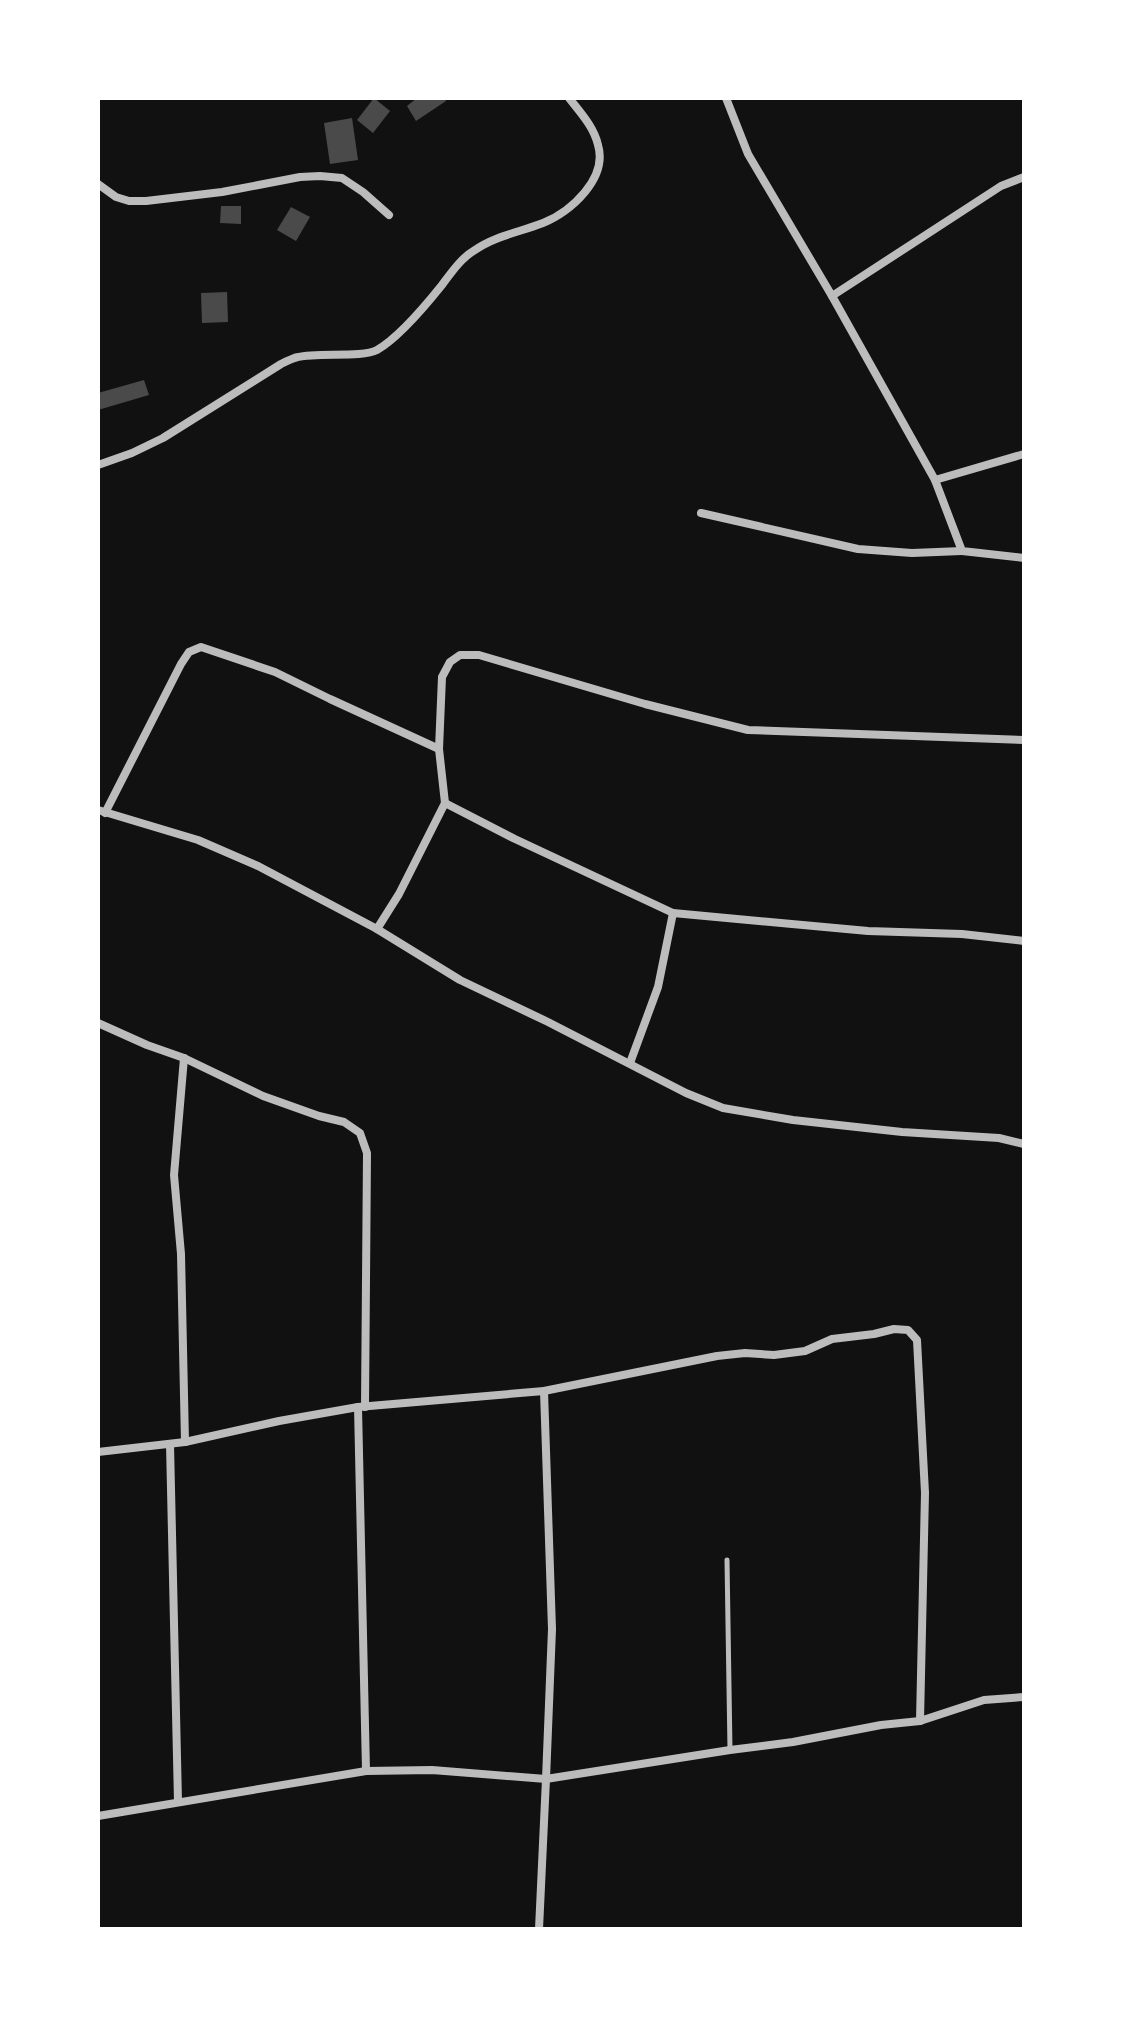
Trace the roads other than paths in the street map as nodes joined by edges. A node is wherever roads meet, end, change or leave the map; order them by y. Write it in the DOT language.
graph roads {
  1 [pos="569,98"];
  2 [pos="726,98"];
  3 [pos="1024,177"];
  4 [pos="98,184"];
  5 [pos="389,215"];
  6 [pos="832,296"];
  7 [pos="1024,454"];
  8 [pos="98,465"];
  9 [pos="935,480"];
  10 [pos="701,513"];
  11 [pos="962,551"];
  12 [pos="1024,558"];
  13 [pos="1024,740"];
  14 [pos="439,749"];
  15 [pos="445,803"];
  16 [pos="102,812"];
  17 [pos="673,913"];
  18 [pos="377,929"];
  19 [pos="1024,941"];
  20 [pos="98,1023"];
  21 [pos="184,1058"];
  22 [pos="630,1063"];
  23 [pos="1024,1144"];
  24 [pos="544,1391"];
  25 [pos="362,1407"];
  26 [pos="185,1442"];
  27 [pos="170,1444"];
  28 [pos="98,1452"];
  29 [pos="727,1560"];
  30 [pos="1024,1697"];
  31 [pos="920,1721"];
  32 [pos="730,1750"];
  33 [pos="366,1771"];
  34 [pos="546,1779"];
  35 [pos="178,1802"];
  36 [pos="98,1816"];
  37 [pos="539,1929"];
  1 -- 8 [label="street"];
  2 -- 6 [label="street"];
  3 -- 6 [label="street"];
  4 -- 5 [label="street"];
  6 -- 9 [label="street"];
  7 -- 9 [label="street"];
  9 -- 11 [label="street"];
  10 -- 11 [label="street"];
  11 -- 12 [label="street"];
  13 -- 14 [label="street"];
  14 -- 15 [label="street"];
  14 -- 16 [label="street"];
  15 -- 17 [label="street"];
  15 -- 18 [label="street"];
  16 -- 18 [label="street"];
  17 -- 19 [label="street"];
  17 -- 22 [label="street"];
  18 -- 22 [label="street"];
  20 -- 21 [label="street"];
  21 -- 25 [label="street"];
  21 -- 26 [label="street"];
  22 -- 23 [label="street"];
  24 -- 25 [label="street"];
  24 -- 31 [label="street"];
  24 -- 34 [label="street"];
  25 -- 26 [label="street"];
  25 -- 33 [label="street"];
  26 -- 27 [label="street"];
  27 -- 28 [label="street"];
  27 -- 35 [label="street"];
  29 -- 32 [label="lane"];
  30 -- 31 [label="street"];
  31 -- 32 [label="street"];
  32 -- 34 [label="street"];
  33 -- 34 [label="street"];
  33 -- 35 [label="street"];
  34 -- 37 [label="street"];
  35 -- 36 [label="street"];
}
